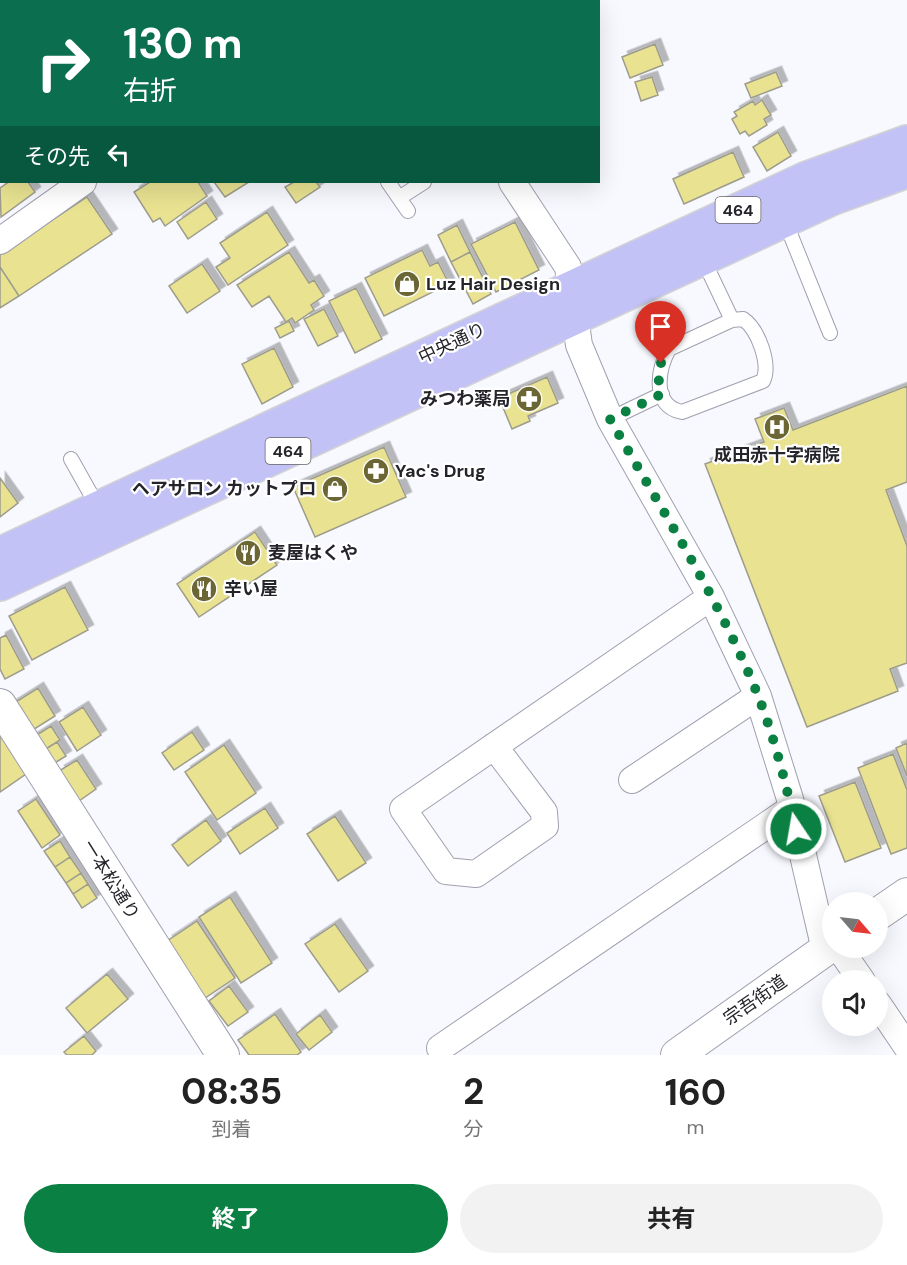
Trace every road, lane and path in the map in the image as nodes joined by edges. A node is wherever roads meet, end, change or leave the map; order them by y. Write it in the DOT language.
graph roads {
  1 [pos="907,142"];
  2 [pos="907,171"];
  3 [pos="82,183"];
  4 [pos="389,183"];
  5 [pos="422,183"];
  6 [pos="513,183"];
  7 [pos="399,198"];
  8 [pos="408,211"];
  9 [pos="785,221"];
  10 [pos="0,241"];
  11 [pos="703,259"];
  12 [pos="574,303"];
  13 [pos="732,320"];
  14 [pos="830,333"];
  15 [pos="662,394"];
  16 [pos="610,419"];
  17 [pos="71,459"];
  18 [pos="98,507"];
  19 [pos="0,554"];
  20 [pos="0,584"];
  21 [pos="711,597"];
  22 [pos="758,696"];
  23 [pos="0,705"];
  24 [pos="494,746"];
  25 [pos="632,780"];
  26 [pos="792,808"];
  27 [pos="907,894"];
  28 [pos="888,907"];
  29 [pos="822,913"];
  30 [pos="822,955"];
  31 [pos="841,958"];
  32 [pos="852,970"];
  33 [pos="888,1019"];
  34 [pos="907,1047"];
  35 [pos="440,1048"];
  36 [pos="223,1055"];
  37 [pos="677,1055"];
  1 -- 12 [label="highway, 中央通り / 464"];
  2 -- 9 [label="highway, 中央通り / 464"];
  3 -- 10 [label="street"];
  4 -- 7 [label="lane"];
  5 -- 7 [label="lane"];
  6 -- 12 [label="street"];
  7 -- 8 [label="lane"];
  9 -- 11 [label="highway, 中央通り / 464"];
  9 -- 14 [label="lane"];
  11 -- 12 [label="highway, 中央通り / 464"];
  11 -- 13 [label="lane"];
  12 -- 16 [label="street"];
  12 -- 18 [label="highway, 中央通り / 464"];
  12 -- 20 [label="highway, 中央通り / 464"];
  13 -- 15 [label="lane"];
  13 -- 15 [label="lane"];
  15 -- 16 [label="lane"];
  16 -- 21 [label="street"];
  17 -- 18 [label="lane"];
  18 -- 19 [label="highway, 中央通り / 464"];
  21 -- 22 [label="street"];
  21 -- 24 [label="street"];
  22 -- 25 [label="street"];
  22 -- 26 [label="street"];
  23 -- 36 [label="street, 一本松通り"];
  24 -- 24 [label="street"];
  26 -- 29 [label="street"];
  26 -- 35 [label="street"];
  27 -- 28 [label="street"];
  30 -- 37 [label="street, 宗吾街道"];
  31 -- 32 [label="street"];
  33 -- 34 [label="street"];
}
